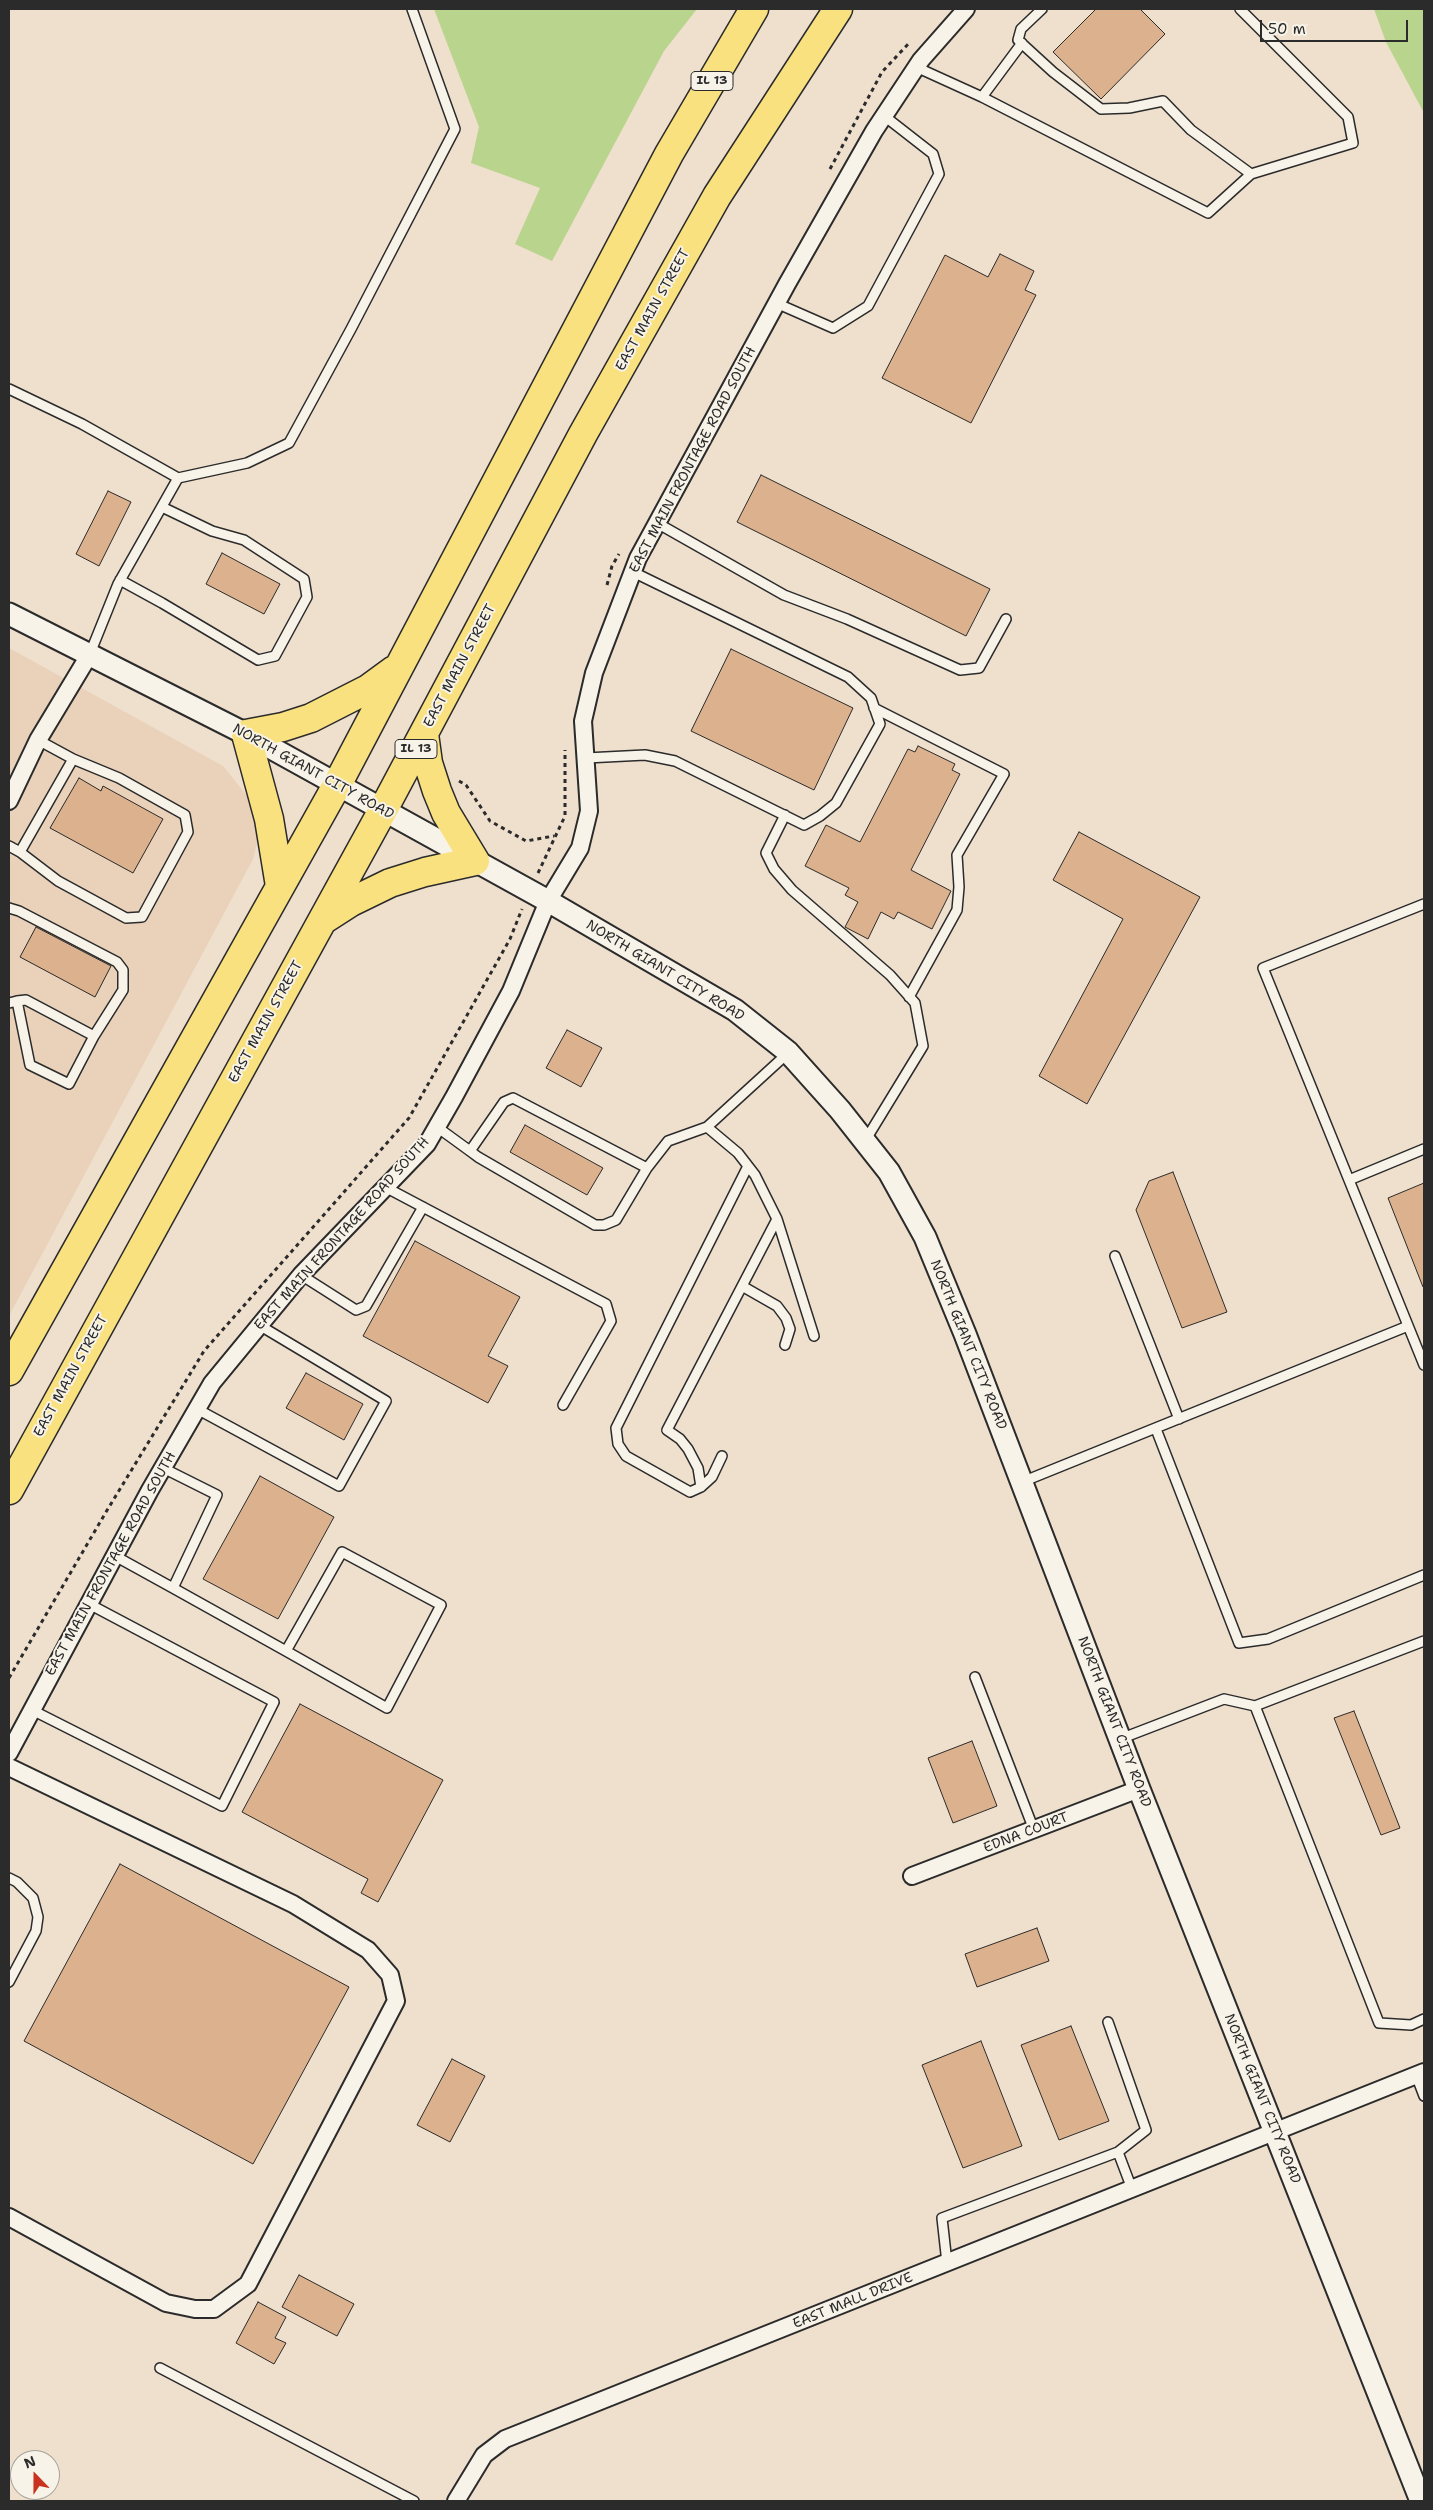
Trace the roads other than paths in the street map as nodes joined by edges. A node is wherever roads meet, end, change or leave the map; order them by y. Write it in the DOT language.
graph roads {
  1 [pos="412,9"];
  2 [pos="754,9"];
  3 [pos="838,9"];
  4 [pos="966,9"];
  5 [pos="1042,9"];
  6 [pos="1240,9"];
  7 [pos="1022,44"];
  8 [pos="916,67"];
  9 [pos="982,98"];
  10 [pos="883,115"];
  11 [pos="1251,174"];
  12 [pos="776,303"];
  13 [pos="9,389"];
  14 [pos="178,478"];
  15 [pos="162,507"];
  16 [pos="657,523"];
  17 [pos="632,572"];
  18 [pos="120,580"];
  19 [pos="9,614"];
  20 [pos="1006,619"];
  21 [pos="88,656"];
  22 [pos="397,668"];
  23 [pos="874,708"];
  24 [pos="246,734"];
  25 [pos="424,734"];
  26 [pos="38,740"];
  27 [pos="586,758"];
  28 [pos="73,759"];
  29 [pos="14,780"];
  30 [pos="337,784"];
  31 [pos="9,801"];
  32 [pos="383,810"];
  33 [pos="785,815"];
  34 [pos="9,846"];
  35 [pos="22,848"];
  36 [pos="475,861"];
  37 [pos="280,886"];
  38 [pos="548,901"];
  39 [pos="1424,904"];
  40 [pos="9,908"];
  41 [pos="322,921"];
  42 [pos="909,997"];
  43 [pos="13,1002"];
  44 [pos="94,1036"];
  45 [pos="788,1052"];
  46 [pos="437,1127"];
  47 [pos="708,1127"];
  48 [pos="865,1141"];
  49 [pos="1424,1149"];
  50 [pos="470,1151"];
  51 [pos="748,1166"];
  52 [pos="647,1168"];
  53 [pos="1349,1180"];
  54 [pos="385,1187"];
  55 [pos="423,1207"];
  56 [pos="778,1219"];
  57 [pos="1115,1256"];
  58 [pos="301,1275"];
  59 [pos="742,1286"];
  60 [pos="259,1325"];
  61 [pos="1408,1326"];
  62 [pos="814,1336"];
  63 [pos="785,1345"];
  64 [pos="1424,1365"];
  65 [pos="9,1371"];
  66 [pos="563,1405"];
  67 [pos="197,1409"];
  68 [pos="1179,1419"];
  69 [pos="1156,1428"];
  70 [pos="722,1456"];
  71 [pos="163,1468"];
  72 [pos="1022,1482"];
  73 [pos="701,1487"];
  74 [pos="9,1490"];
  75 [pos="115,1556"];
  76 [pos="1424,1575"];
  77 [pos="173,1588"];
  78 [pos="89,1604"];
  79 [pos="1424,1640"];
  80 [pos="286,1652"];
  81 [pos="975,1677"];
  82 [pos="1255,1706"];
  83 [pos="32,1710"];
  84 [pos="1120,1739"];
  85 [pos="9,1753"];
  86 [pos="9,1767"];
  87 [pos="1139,1789"];
  88 [pos="1034,1830"];
  89 [pos="912,1876"];
  90 [pos="9,1878"];
  91 [pos="9,1982"];
  92 [pos="1424,2019"];
  93 [pos="1108,2022"];
  94 [pos="1420,2073"];
  95 [pos="1424,2096"];
  96 [pos="1275,2131"];
  97 [pos="1118,2152"];
  98 [pos="1132,2189"];
  99 [pos="9,2217"];
  100 [pos="947,2263"];
  101 [pos="160,2368"];
  102 [pos="1421,2494"];
  103 [pos="414,2501"];
  104 [pos="456,2501"];
  1 -- 14 [label="lane"];
  2 -- 22 [label="highway, IL 13"];
  3 -- 25 [label="highway, EAST MAIN STREET / IL 13"];
  4 -- 8 [label="street, EAST MAIN FRONTAGE ROAD SOUTH"];
  5 -- 7 [label="lane"];
  6 -- 11 [label="lane"];
  7 -- 9 [label="lane"];
  7 -- 11 [label="lane"];
  8 -- 9 [label="lane"];
  8 -- 10 [label="street, EAST MAIN FRONTAGE ROAD SOUTH"];
  9 -- 11 [label="lane"];
  10 -- 12 [label="street, EAST MAIN FRONTAGE ROAD SOUTH"];
  10 -- 12 [label="lane"];
  12 -- 16 [label="street, EAST MAIN FRONTAGE ROAD SOUTH"];
  13 -- 14 [label="lane"];
  14 -- 15 [label="lane"];
  15 -- 18 [label="lane"];
  15 -- 18 [label="lane"];
  16 -- 17 [label="street, EAST MAIN FRONTAGE ROAD SOUTH"];
  16 -- 20 [label="lane"];
  17 -- 23 [label="lane"];
  17 -- 27 [label="street, EAST MAIN FRONTAGE ROAD SOUTH"];
  18 -- 21 [label="lane"];
  19 -- 21 [label="street, NORTH GIANT CITY ROAD"];
  21 -- 24 [label="street, NORTH GIANT CITY ROAD"];
  21 -- 26 [label="street"];
  22 -- 24 [label="highway"];
  22 -- 30 [label="highway, IL 13"];
  23 -- 33 [label="lane"];
  23 -- 42 [label="lane"];
  24 -- 30 [label="street, NORTH GIANT CITY ROAD"];
  24 -- 37 [label="highway"];
  25 -- 32 [label="highway, EAST MAIN STREET / IL 13"];
  25 -- 36 [label="highway"];
  26 -- 28 [label="lane"];
  26 -- 29 [label="street"];
  27 -- 33 [label="lane"];
  27 -- 38 [label="street, EAST MAIN FRONTAGE ROAD SOUTH"];
  28 -- 35 [label="lane"];
  28 -- 35 [label="lane"];
  29 -- 31 [label="street"];
  30 -- 32 [label="street, NORTH GIANT CITY ROAD"];
  30 -- 37 [label="highway, IL 13"];
  32 -- 36 [label="street, NORTH GIANT CITY ROAD"];
  32 -- 41 [label="highway, EAST MAIN STREET / IL 13"];
  33 -- 42 [label="lane"];
  34 -- 35 [label="lane"];
  36 -- 38 [label="street, NORTH GIANT CITY ROAD"];
  36 -- 41 [label="highway"];
  37 -- 65 [label="highway, IL 13"];
  38 -- 45 [label="street, NORTH GIANT CITY ROAD"];
  38 -- 46 [label="street, EAST MAIN FRONTAGE ROAD SOUTH"];
  39 -- 53 [label="lane"];
  40 -- 44 [label="lane"];
  41 -- 74 [label="highway, EAST MAIN STREET / IL 13"];
  42 -- 48 [label="lane"];
  43 -- 44 [label="lane"];
  43 -- 44 [label="lane"];
  45 -- 47 [label="lane"];
  45 -- 48 [label="street, NORTH GIANT CITY ROAD"];
  46 -- 50 [label="lane"];
  46 -- 54 [label="street, EAST MAIN FRONTAGE ROAD SOUTH"];
  47 -- 51 [label="lane"];
  47 -- 52 [label="lane"];
  48 -- 72 [label="street, NORTH GIANT CITY ROAD"];
  49 -- 53 [label="lane"];
  50 -- 52 [label="lane"];
  50 -- 52 [label="lane"];
  51 -- 56 [label="lane"];
  51 -- 73 [label="lane"];
  53 -- 61 [label="lane"];
  54 -- 55 [label="lane"];
  54 -- 58 [label="street, EAST MAIN FRONTAGE ROAD SOUTH"];
  55 -- 58 [label="lane"];
  55 -- 66 [label="lane"];
  56 -- 59 [label="lane"];
  56 -- 62 [label="lane"];
  57 -- 68 [label="lane"];
  58 -- 60 [label="street, EAST MAIN FRONTAGE ROAD SOUTH"];
  59 -- 63 [label="lane"];
  59 -- 73 [label="lane"];
  60 -- 67 [label="street, EAST MAIN FRONTAGE ROAD SOUTH"];
  60 -- 67 [label="lane"];
  61 -- 64 [label="lane"];
  61 -- 68 [label="lane"];
  67 -- 71 [label="street, EAST MAIN FRONTAGE ROAD SOUTH"];
  68 -- 69 [label="lane"];
  69 -- 72 [label="lane"];
  69 -- 76 [label="lane"];
  70 -- 73 [label="lane"];
  71 -- 75 [label="street, EAST MAIN FRONTAGE ROAD SOUTH"];
  71 -- 77 [label="lane"];
  72 -- 84 [label="street, NORTH GIANT CITY ROAD"];
  75 -- 77 [label="lane"];
  75 -- 78 [label="street, EAST MAIN FRONTAGE ROAD SOUTH"];
  77 -- 80 [label="lane"];
  78 -- 83 [label="street, EAST MAIN FRONTAGE ROAD SOUTH"];
  78 -- 83 [label="lane"];
  79 -- 82 [label="lane"];
  80 -- 80 [label="lane"];
  81 -- 88 [label="lane"];
  82 -- 84 [label="lane"];
  82 -- 92 [label="lane"];
  83 -- 85 [label="street, EAST MAIN FRONTAGE ROAD SOUTH"];
  84 -- 87 [label="street, NORTH GIANT CITY ROAD"];
  86 -- 99 [label="street"];
  87 -- 88 [label="street, EDNA COURT"];
  87 -- 96 [label="street, NORTH GIANT CITY ROAD"];
  88 -- 89 [label="street, EDNA COURT"];
  90 -- 91 [label="lane"];
  93 -- 97 [label="lane"];
  94 -- 95 [label="lane"];
  94 -- 96 [label="street, EAST MALL DRIVE"];
  96 -- 98 [label="street, EAST MALL DRIVE"];
  96 -- 102 [label="street, NORTH GIANT CITY ROAD"];
  97 -- 98 [label="lane"];
  97 -- 100 [label="lane"];
  98 -- 100 [label="street, EAST MALL DRIVE"];
  100 -- 104 [label="street, EAST MALL DRIVE"];
  101 -- 103 [label="lane"];
}
